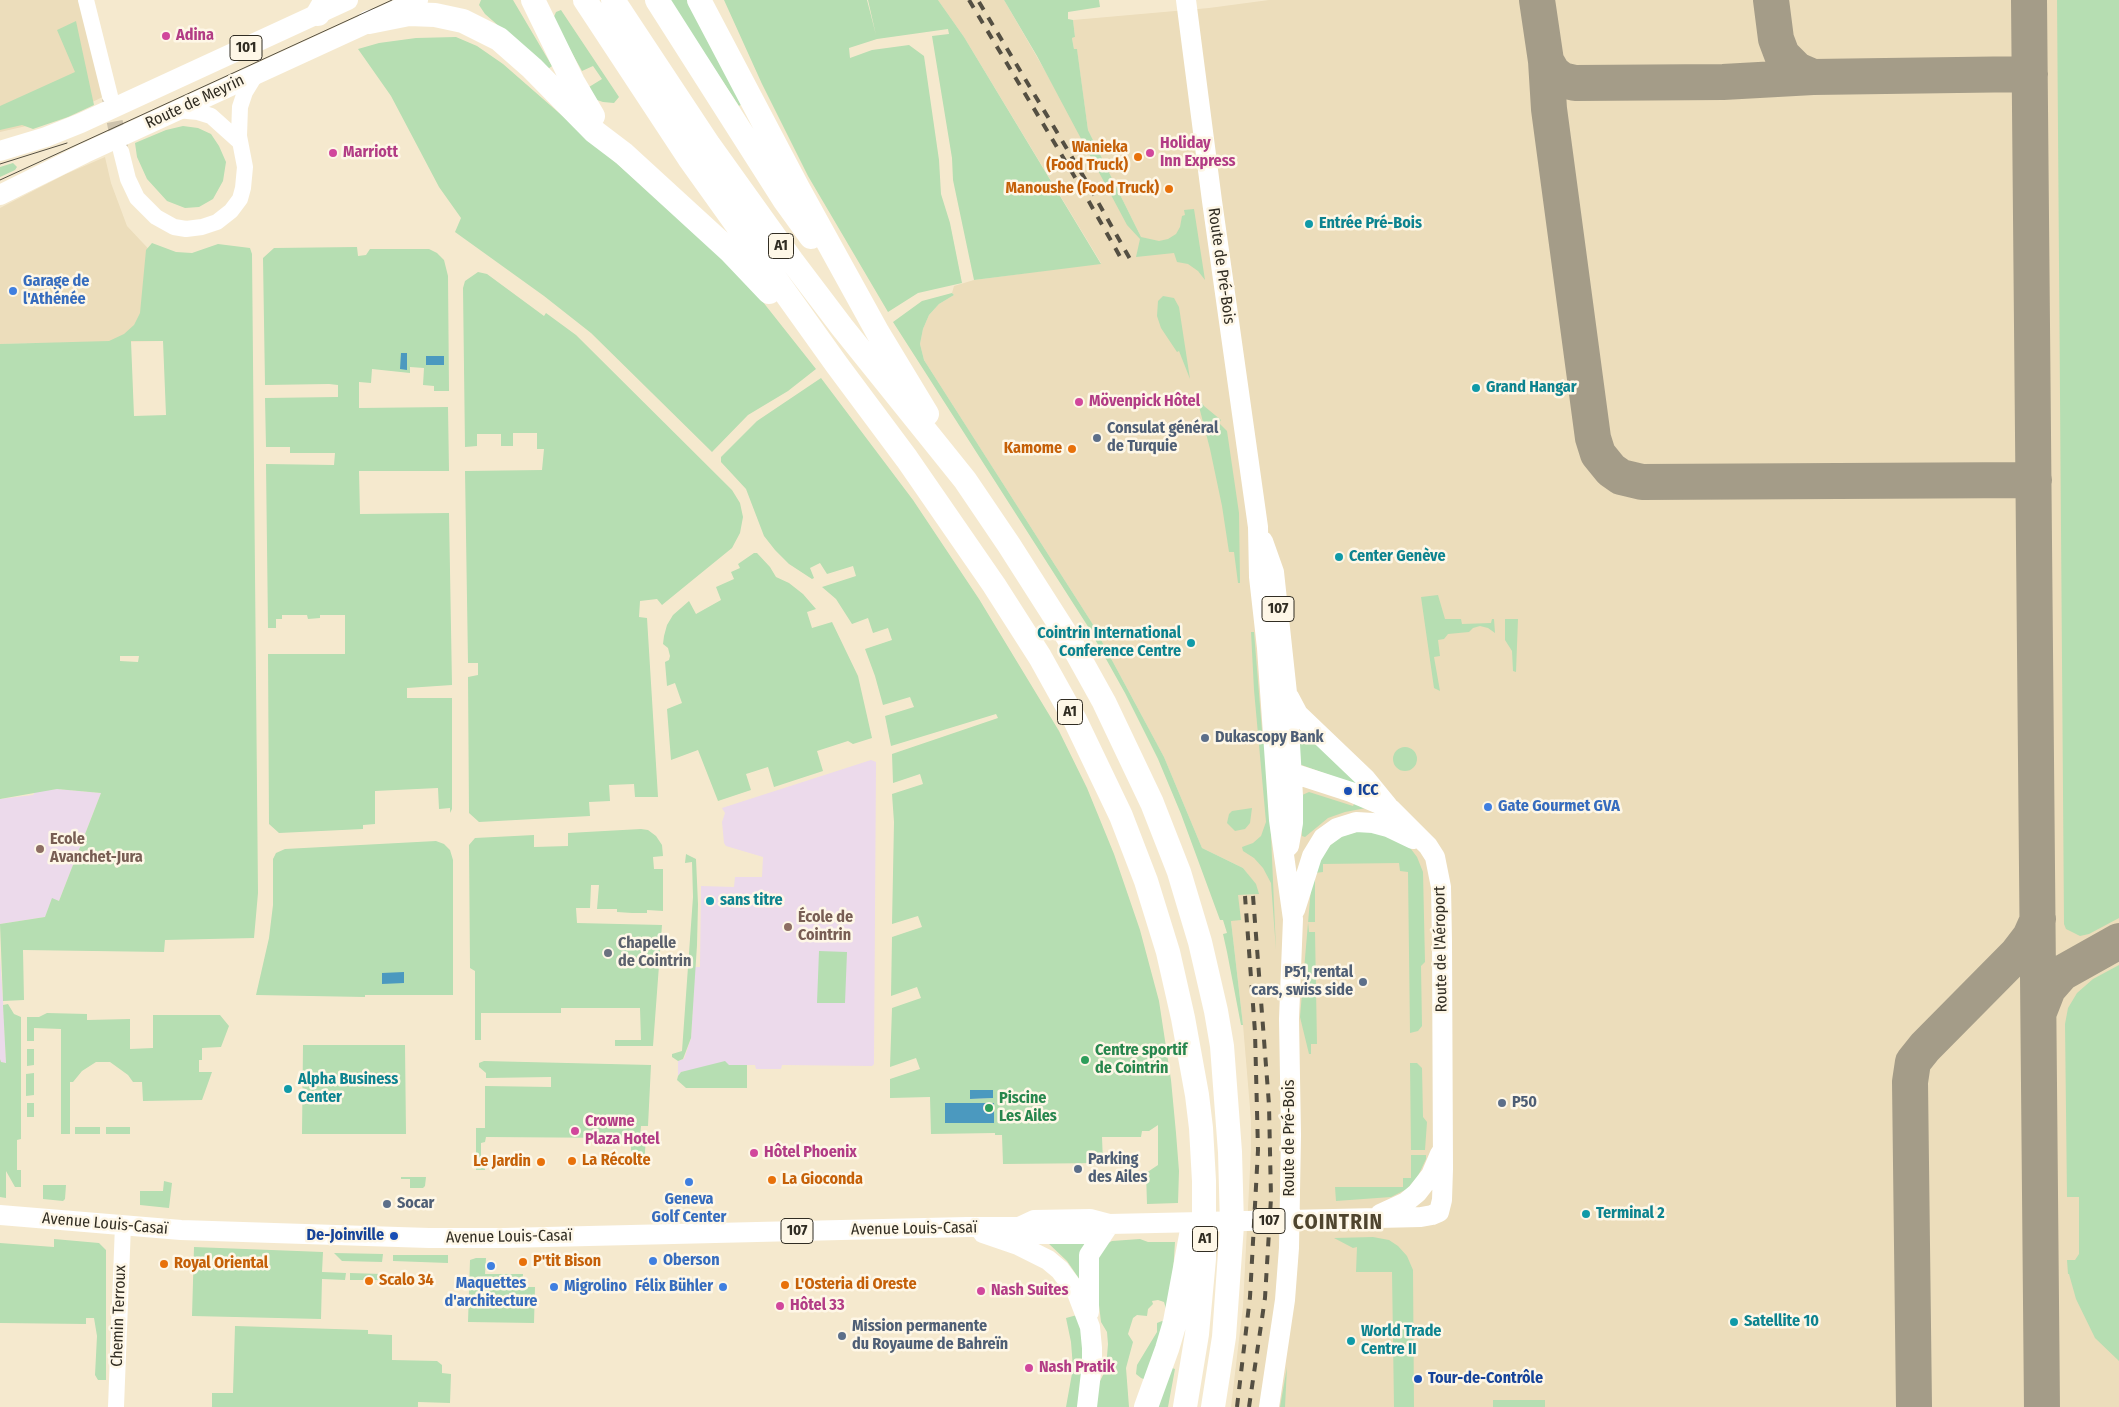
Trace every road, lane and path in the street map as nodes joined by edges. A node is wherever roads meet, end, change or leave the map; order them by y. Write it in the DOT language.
graph roads {
  1 [pos="86,0"];
  2 [pos="348,0"];
  3 [pos="533,0"];
  4 [pos="585,0"];
  5 [pos="613,0"];
  6 [pos="657,0"];
  7 [pos="699,0"];
  8 [pos="1185,1"];
  9 [pos="404,2"];
  10 [pos="322,7"];
  11 [pos="369,22"];
  12 [pos="256,74"];
  13 [pos="110,96"];
  14 [pos="177,110"];
  15 [pos="240,142"];
  16 [pos="0,151"];
  17 [pos="121,151"];
  18 [pos="624,154"];
  19 [pos="0,195"];
  20 [pos="878,333"];
  21 [pos="836,365"];
  22 [pos="965,480"];
  23 [pos="1258,527"];
  24 [pos="1287,693"];
  25 [pos="1284,770"];
  26 [pos="1391,809"];
  27 [pos="1428,846"];
  28 [pos="1293,919"];
  29 [pos="1192,1070"];
  30 [pos="1442,1149"];
  31 [pos="0,1215"];
  32 [pos="1368,1218"];
  33 [pos="1109,1224"];
  34 [pos="123,1225"];
  35 [pos="967,1227"];
  36 [pos="1090,1327"];
  37 [pos="116,1407"];
  38 [pos="1087,1407"];
  39 [pos="1146,1407"];
  40 [pos="1185,1407"];
  41 [pos="1213,1407"];
  42 [pos="1269,1407"];
  1 -- 13 [label="street"];
  2 -- 10 [label="main road, Route de Meyrin / 101"];
  3 -- 18 [label="highway"];
  4 -- 21 [label="highway, A1"];
  5 -- 22 [label="highway, A1"];
  6 -- 20 [label="highway"];
  7 -- 20 [label="highway"];
  8 -- 23 [label="main road, Route de Pré-Bois / 107"];
  9 -- 11 [label="main road, Route de Meyrin / 101"];
  10 -- 16 [label="main road, Route de Meyrin / 101"];
  11 -- 12 [label="main road, Route de Meyrin / 101"];
  11 -- 18 [label="highway"];
  12 -- 14 [label="main road, Route de Meyrin / 101"];
  12 -- 15 [label="street"];
  14 -- 15 [label="street"];
  14 -- 19 [label="main road, Route de Meyrin / 101"];
  15 -- 17 [label="street"];
  18 -- 21 [label="highway"];
  20 -- 22 [label="highway"];
  21 -- 29 [label="highway, A1"];
  22 -- 41 [label="highway, A1"];
  23 -- 24 [label="main road, Route de Pré-Bois / 107"];
  23 -- 25 [label="main road, Route de Pré-Bois / 107"];
  24 -- 25 [label="main road, Route de Pré-Bois"];
  24 -- 26 [label="main road, 107"];
  25 -- 26 [label="main road, Route de l'Aéroport / 107"];
  25 -- 28 [label="main road, Route de Pré-Bois"];
  26 -- 27 [label="main road, Route de l'Aéroport / 107"];
  27 -- 28 [label="main road"];
  27 -- 30 [label="main road, Route de l'Aéroport / 107"];
  28 -- 42 [label="main road, Route de Pré-Bois"];
  29 -- 39 [label="highway"];
  29 -- 40 [label="highway, A1"];
  30 -- 32 [label="main road"];
  30 -- 32 [label="main road, Route de l'Aéroport / 107"];
  31 -- 34 [label="main road, Avenue Louis-Casaï / 107"];
  32 -- 33 [label="main road, Avenue Louis-Casaï / 107"];
  33 -- 35 [label="main road, Avenue Louis-Casaï / 107"];
  33 -- 36 [label="main road"];
  34 -- 35 [label="main road, Avenue Louis-Casaï / 107"];
  34 -- 37 [label="street, Chemin Terroux"];
  35 -- 36 [label="main road"];
  36 -- 38 [label="main road"];
}
